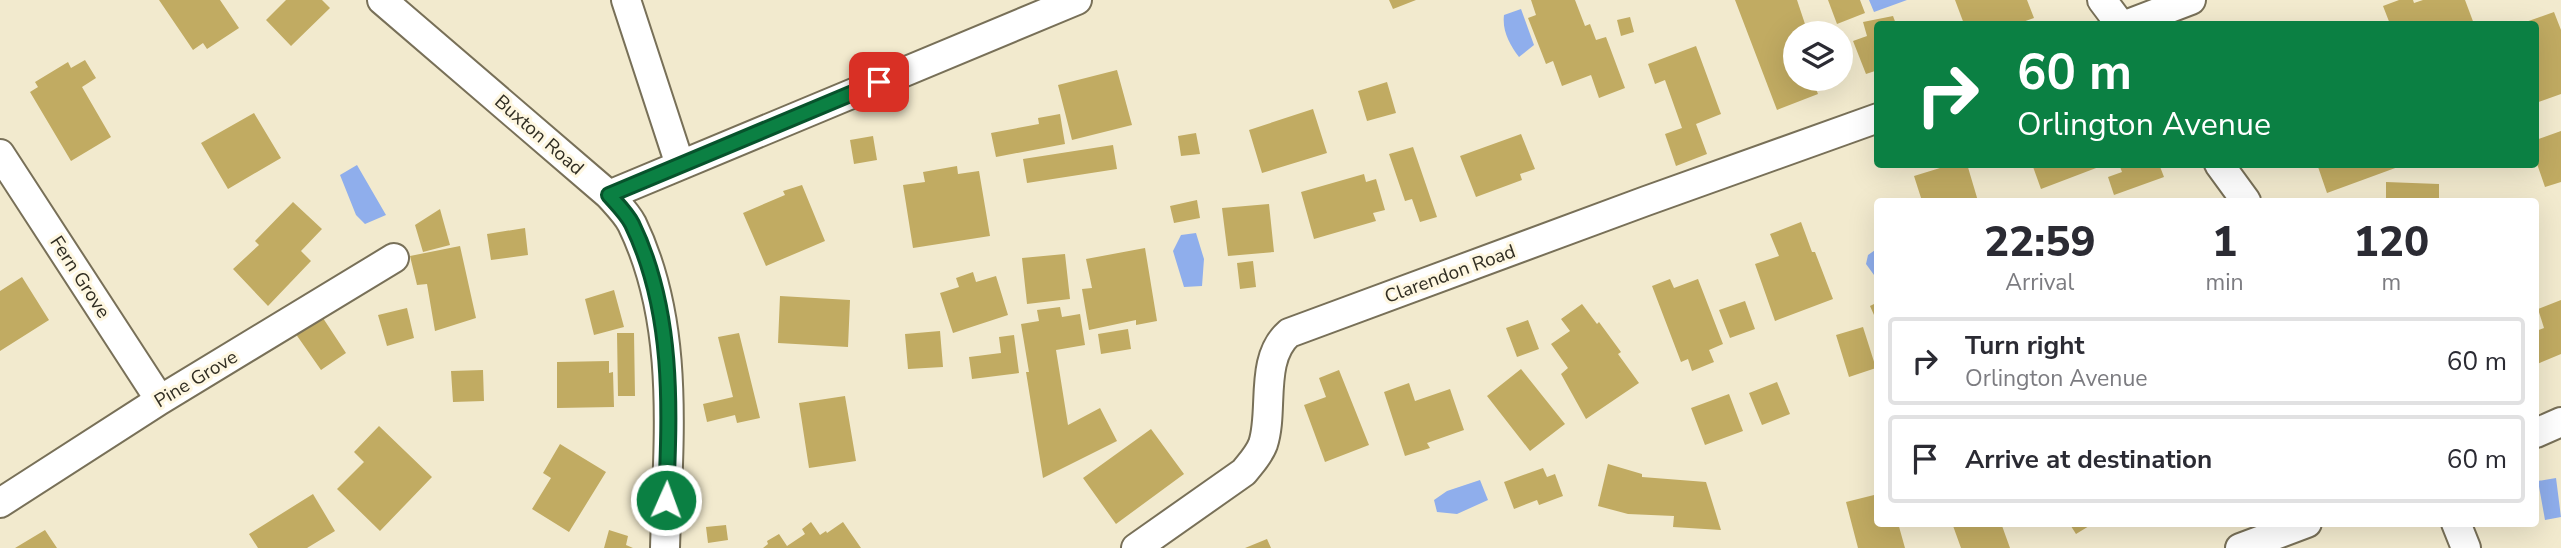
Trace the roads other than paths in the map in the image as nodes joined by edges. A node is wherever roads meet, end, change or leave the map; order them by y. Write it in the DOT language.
graph roads {
  1 [pos="382,0"];
  2 [pos="626,0"];
  3 [pos="1077,0"];
  4 [pos="2102,0"];
  5 [pos="2191,0"];
  6 [pos="2118,21"];
  7 [pos="2136,21"];
  8 [pos="1874,119"];
  9 [pos="0,153"];
  10 [pos="680,165"];
  11 [pos="2223,168"];
  12 [pos="609,195"];
  13 [pos="2244,198"];
  14 [pos="394,258"];
  15 [pos="160,400"];
  16 [pos="2561,422"];
  17 [pos="2539,432"];
  18 [pos="0,503"];
  19 [pos="2296,527"];
  20 [pos="2458,527"];
  21 [pos="665,548"];
  22 [pos="1136,548"];
  23 [pos="2240,548"];
  24 [pos="2466,548"];
  1 -- 12 [label="street, Buxton Road"];
  2 -- 10 [label="street"];
  3 -- 10 [label="street"];
  4 -- 6 [label="street"];
  5 -- 7 [label="street"];
  8 -- 22 [label="street, Clarendon Road"];
  9 -- 15 [label="street, Fern Grove"];
  10 -- 12 [label="street"];
  11 -- 13 [label="street"];
  12 -- 21 [label="street, Buxton Road"];
  14 -- 15 [label="street, Pine Grove"];
  15 -- 18 [label="street, Pine Grove"];
  16 -- 17 [label="street"];
  19 -- 23 [label="street"];
  20 -- 24 [label="street"];
}
